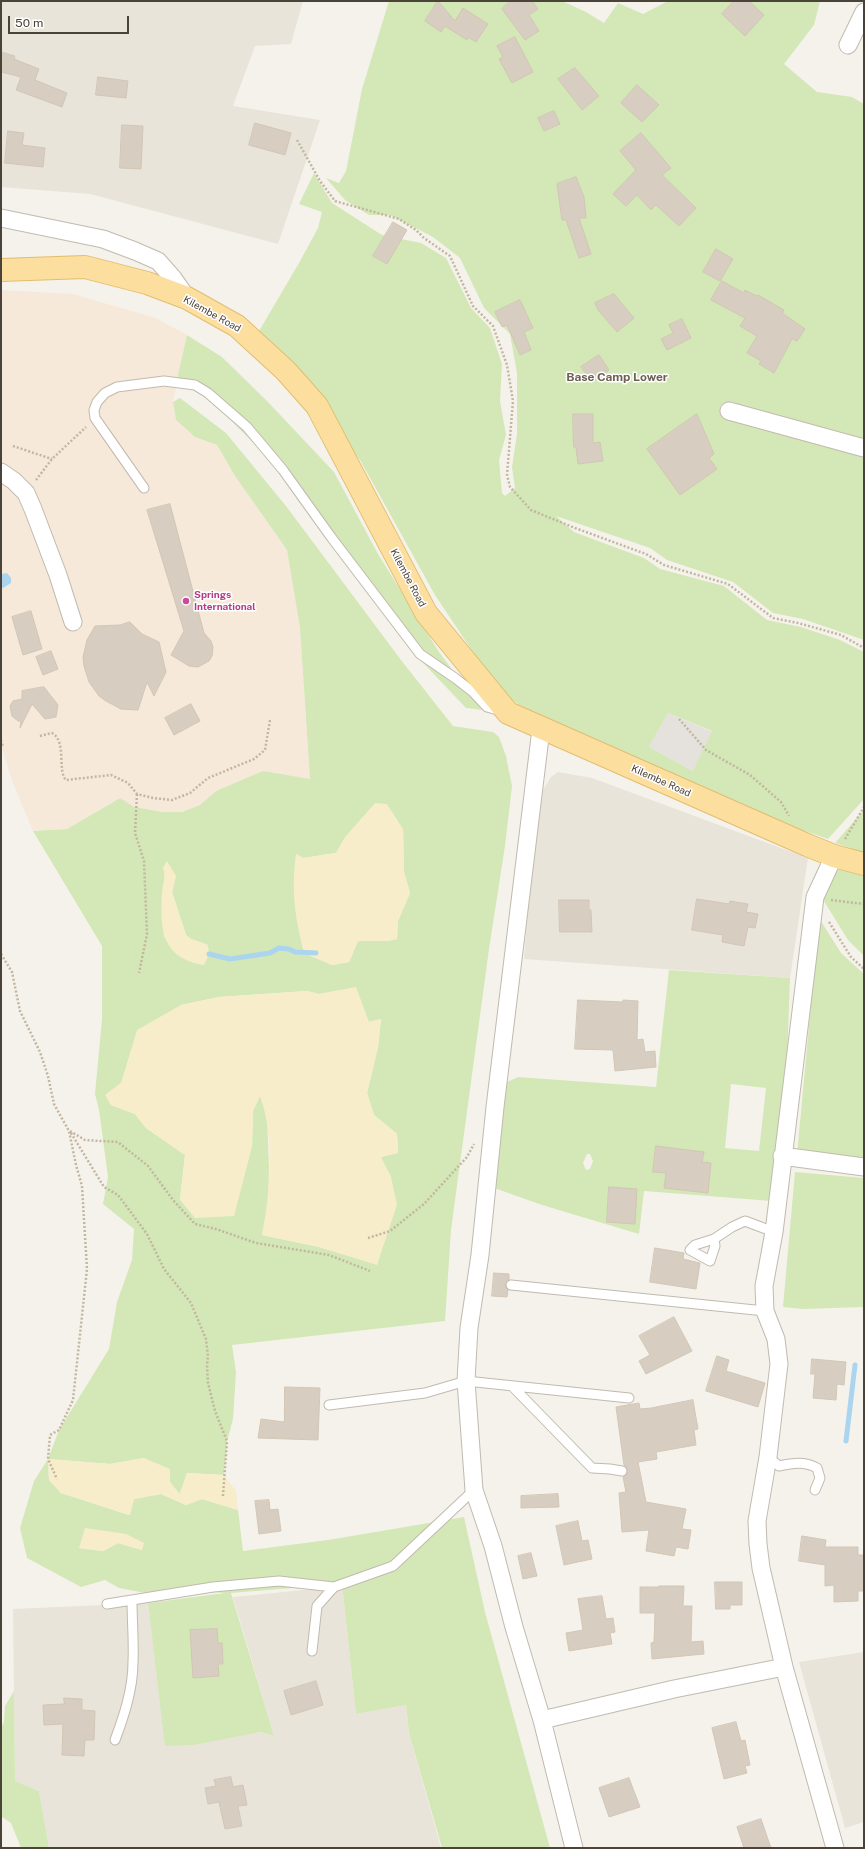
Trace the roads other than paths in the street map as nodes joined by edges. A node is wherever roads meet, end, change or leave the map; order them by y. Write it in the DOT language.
graph roads {
  1 [pos="864,12"];
  2 [pos="848,45"];
  3 [pos="1,218"];
  4 [pos="1,270"];
  5 [pos="187,298"];
  6 [pos="729,411"];
  7 [pos="864,448"];
  8 [pos="1,472"];
  9 [pos="144,488"];
  10 [pos="73,622"];
  11 [pos="508,713"];
  12 [pos="541,729"];
  13 [pos="834,856"];
  14 [pos="864,864"];
  15 [pos="782,1156"];
  16 [pos="864,1168"];
  17 [pos="774,1232"];
  18 [pos="714,1239"];
  19 [pos="511,1285"];
  20 [pos="765,1311"];
  21 [pos="466,1381"];
  22 [pos="512,1386"];
  23 [pos="629,1398"];
  24 [pos="329,1405"];
  25 [pos="768,1457"];
  26 [pos="622,1471"];
  27 [pos="474,1490"];
  28 [pos="815,1490"];
  29 [pos="334,1587"];
  30 [pos="132,1600"];
  31 [pos="106,1604"];
  32 [pos="312,1651"];
  33 [pos="784,1667"];
  34 [pos="542,1720"];
  35 [pos="115,1740"];
  36 [pos="574,1848"];
  37 [pos="835,1848"];
  1 -- 2 [label="street"];
  3 -- 5 [label="street"];
  4 -- 5 [label="main road, Kilembe Road"];
  5 -- 11 [label="main road, Kilembe Road"];
  6 -- 7 [label="street"];
  8 -- 10 [label="street"];
  9 -- 11 [label="lane"];
  11 -- 12 [label="main road, Kilembe Road"];
  12 -- 13 [label="main road, Kilembe Road"];
  12 -- 21 [label="street"];
  13 -- 14 [label="main road, Kilembe Road"];
  13 -- 15 [label="street"];
  15 -- 16 [label="street"];
  15 -- 17 [label="street"];
  17 -- 18 [label="lane"];
  17 -- 20 [label="street"];
  19 -- 20 [label="lane"];
  20 -- 25 [label="street"];
  21 -- 22 [label="lane"];
  21 -- 24 [label="lane"];
  21 -- 27 [label="street"];
  22 -- 23 [label="lane"];
  22 -- 26 [label="lane"];
  25 -- 28 [label="lane"];
  25 -- 33 [label="street"];
  27 -- 29 [label="lane"];
  27 -- 34 [label="street"];
  29 -- 30 [label="lane"];
  29 -- 32 [label="lane"];
  30 -- 31 [label="lane"];
  30 -- 35 [label="lane"];
  33 -- 34 [label="street"];
  33 -- 37 [label="street"];
  34 -- 36 [label="street"];
}
